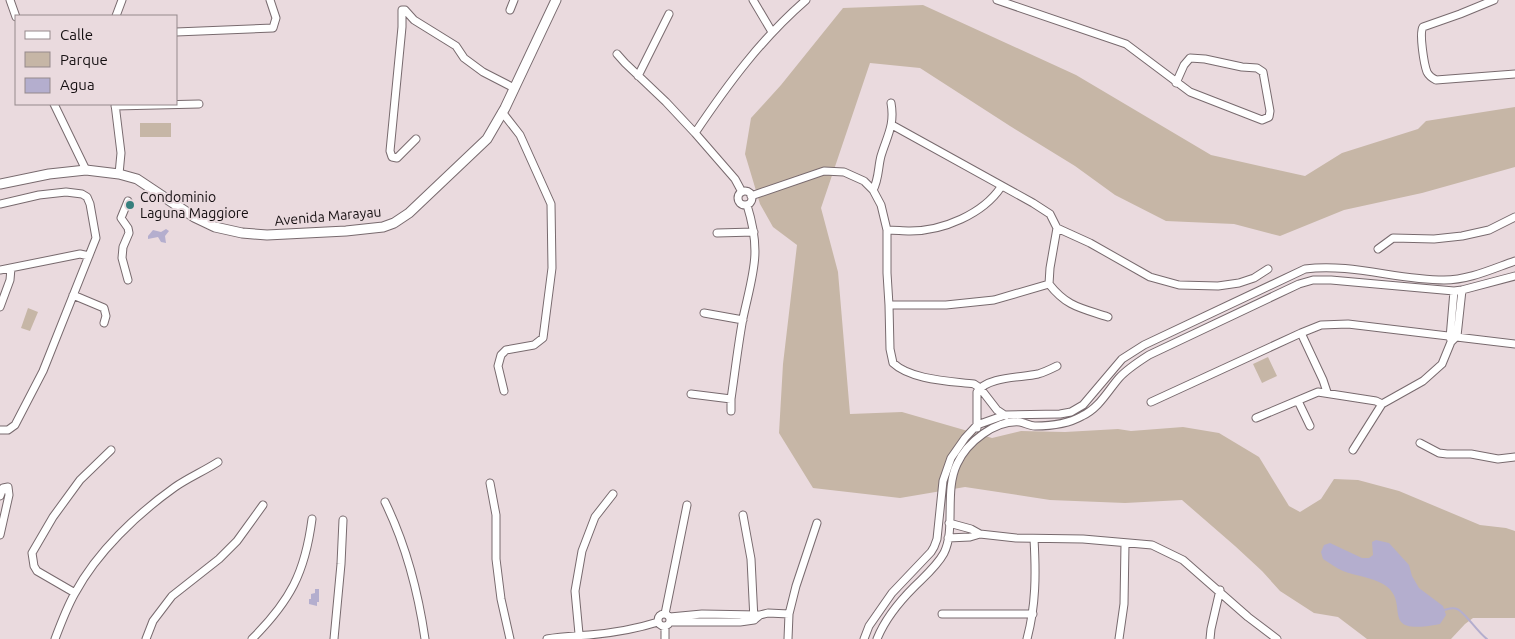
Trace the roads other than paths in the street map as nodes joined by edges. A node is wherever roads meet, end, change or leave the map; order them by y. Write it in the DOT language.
graph roads {
  1 [pos="10,0"];
  2 [pos="122,0"];
  3 [pos="270,0"];
  4 [pos="514,0"];
  5 [pos="556,0"];
  6 [pos="753,0"];
  7 [pos="806,0"];
  8 [pos="997,0"];
  9 [pos="1494,0"];
  10 [pos="510,10"];
  11 [pos="669,14"];
  12 [pos="15,15"];
  13 [pos="116,15"];
  14 [pos="414,20"];
  15 [pos="402,27"];
  16 [pos="178,32"];
  17 [pos="772,32"];
  18 [pos="617,54"];
  19 [pos="1515,74"];
  20 [pos="638,76"];
  21 [pos="1176,83"];
  22 [pos="514,88"];
  23 [pos="891,103"];
  24 [pos="178,104"];
  25 [pos="199,104"];
  26 [pos="54,105"];
  27 [pos="115,105"];
  28 [pos="502,112"];
  29 [pos="892,126"];
  30 [pos="695,132"];
  31 [pos="416,139"];
  32 [pos="86,170"];
  33 [pos="119,174"];
  34 [pos="0,184"];
  35 [pos="1001,187"];
  36 [pos="873,190"];
  37 [pos="742,192"];
  38 [pos="752,196"];
  39 [pos="128,201"];
  40 [pos="0,204"];
  41 [pos="748,205"];
  42 [pos="1515,217"];
  43 [pos="1057,228"];
  44 [pos="887,230"];
  45 [pos="754,232"];
  46 [pos="718,233"];
  47 [pos="1378,249"];
  48 [pos="89,256"];
  49 [pos="1515,261"];
  50 [pos="11,268"];
  51 [pos="1268,269"];
  52 [pos="0,270"];
  53 [pos="1483,273"];
  54 [pos="1515,276"];
  55 [pos="1421,278"];
  56 [pos="128,280"];
  57 [pos="1049,284"];
  58 [pos="1486,284"];
  59 [pos="1420,289"];
  60 [pos="1458,291"];
  61 [pos="74,295"];
  62 [pos="889,305"];
  63 [pos="0,307"];
  64 [pos="704,313"];
  65 [pos="1206,316"];
  66 [pos="1108,317"];
  67 [pos="743,320"];
  68 [pos="104,323"];
  69 [pos="1211,326"];
  70 [pos="1301,333"];
  71 [pos="1452,338"];
  72 [pos="1515,344"];
  73 [pos="1057,366"];
  74 [pos="980,388"];
  75 [pos="504,391"];
  76 [pos="1326,392"];
  77 [pos="691,394"];
  78 [pos="732,399"];
  79 [pos="1298,401"];
  80 [pos="1151,402"];
  81 [pos="1382,404"];
  82 [pos="731,411"];
  83 [pos="1005,415"];
  84 [pos="1256,418"];
  85 [pos="1011,424"];
  86 [pos="977,425"];
  87 [pos="1310,426"];
  88 [pos="0,430"];
  89 [pos="977,437"];
  90 [pos="1420,443"];
  91 [pos="111,450"];
  92 [pos="1353,450"];
  93 [pos="1515,457"];
  94 [pos="218,462"];
  95 [pos="490,483"];
  96 [pos="613,494"];
  97 [pos="0,496"];
  98 [pos="385,502"];
  99 [pos="263,505"];
  100 [pos="687,505"];
  101 [pos="743,515"];
  102 [pos="312,519"];
  103 [pos="343,520"];
  104 [pos="817,523"];
  105 [pos="949,524"];
  106 [pos="980,534"];
  107 [pos="0,535"];
  108 [pos="948,538"];
  109 [pos="1034,539"];
  110 [pos="1125,544"];
  111 [pos="906,577"];
  112 [pos="914,587"];
  113 [pos="896,590"];
  114 [pos="1220,590"];
  115 [pos="75,593"];
  116 [pos="905,597"];
  117 [pos="789,614"];
  118 [pos="942,614"];
  119 [pos="1033,614"];
  120 [pos="756,616"];
  121 [pos="667,620"];
  122 [pos="580,637"];
  123 [pos="56,639"];
  124 [pos="146,639"];
  125 [pos="252,639"];
  126 [pos="334,639"];
  127 [pos="425,639"];
  128 [pos="510,639"];
  129 [pos="547,639"];
  130 [pos="665,639"];
  131 [pos="788,639"];
  132 [pos="864,639"];
  133 [pos="877,639"];
  134 [pos="1027,639"];
  135 [pos="1118,639"];
  136 [pos="1210,639"];
  137 [pos="1278,639"];
  1 -- 12 [label="street"];
  2 -- 13 [label="street"];
  3 -- 16 [label="street"];
  4 -- 10 [label="street"];
  5 -- 22 [label="street, Avenida Marayau"];
  6 -- 17 [label="street"];
  7 -- 17 [label="street"];
  8 -- 21 [label="street"];
  9 -- 19 [label="street"];
  11 -- 20 [label="street"];
  14 -- 15 [label="street"];
  14 -- 15 [label="street"];
  14 -- 22 [label="street"];
  15 -- 31 [label="street"];
  17 -- 30 [label="street"];
  18 -- 20 [label="street"];
  20 -- 30 [label="street"];
  21 -- 21 [label="street"];
  22 -- 28 [label="street, Avenida Marayau"];
  23 -- 29 [label="street"];
  24 -- 25 [label="street"];
  26 -- 32 [label="street"];
  27 -- 33 [label="street"];
  28 -- 33 [label="street, Avenida Marayau"];
  28 -- 75 [label="street"];
  29 -- 35 [label="street"];
  29 -- 36 [label="street"];
  30 -- 37 [label="street"];
  32 -- 33 [label="street, Avenida Marayau"];
  32 -- 34 [label="street, Avenida Marayau"];
  35 -- 43 [label="street"];
  35 -- 44 [label="street"];
  36 -- 38 [label="street"];
  36 -- 44 [label="street"];
  37 -- 38 [label="street"];
  37 -- 41 [label="street"];
  38 -- 41 [label="street"];
  39 -- 56 [label="street"];
  40 -- 48 [label="street"];
  41 -- 45 [label="street"];
  42 -- 47 [label="street"];
  43 -- 51 [label="street"];
  43 -- 57 [label="street"];
  44 -- 62 [label="street"];
  45 -- 46 [label="street"];
  45 -- 67 [label="street"];
  48 -- 50 [label="street"];
  48 -- 61 [label="street"];
  49 -- 53 [label="street"];
  50 -- 52 [label="street"];
  50 -- 63 [label="street"];
  53 -- 55 [label="street"];
  53 -- 58 [label="street"];
  54 -- 58 [label="street"];
  55 -- 59 [label="street"];
  55 -- 65 [label="street"];
  57 -- 62 [label="street"];
  57 -- 66 [label="street"];
  58 -- 60 [label="street"];
  59 -- 60 [label="street"];
  59 -- 69 [label="street"];
  60 -- 71 [label="street"];
  61 -- 68 [label="street"];
  61 -- 88 [label="street"];
  62 -- 74 [label="street"];
  64 -- 67 [label="street"];
  65 -- 69 [label="street"];
  65 -- 83 [label="street"];
  67 -- 78 [label="street"];
  69 -- 85 [label="street"];
  70 -- 71 [label="street"];
  70 -- 76 [label="street"];
  70 -- 80 [label="street"];
  71 -- 72 [label="street"];
  71 -- 81 [label="street"];
  73 -- 74 [label="street"];
  74 -- 83 [label="street"];
  74 -- 86 [label="street"];
  76 -- 79 [label="street"];
  76 -- 81 [label="street"];
  77 -- 78 [label="street"];
  78 -- 82 [label="street"];
  79 -- 84 [label="street"];
  79 -- 87 [label="street"];
  81 -- 92 [label="street"];
  83 -- 85 [label="street"];
  83 -- 86 [label="street"];
  85 -- 89 [label="street"];
  86 -- 89 [label="street"];
  86 -- 111 [label="street"];
  89 -- 105 [label="street"];
  90 -- 93 [label="street"];
  91 -- 115 [label="street"];
  94 -- 115 [label="street"];
  95 -- 128 [label="street"];
  96 -- 122 [label="street"];
  97 -- 107 [label="street"];
  98 -- 127 [label="street"];
  99 -- 124 [label="street"];
  100 -- 121 [label="street"];
  101 -- 120 [label="street"];
  102 -- 125 [label="street"];
  103 -- 126 [label="street"];
  104 -- 117 [label="street"];
  105 -- 106 [label="street"];
  105 -- 108 [label="street"];
  106 -- 108 [label="street"];
  106 -- 109 [label="street"];
  108 -- 112 [label="street"];
  109 -- 110 [label="street"];
  109 -- 119 [label="street"];
  110 -- 114 [label="street"];
  110 -- 135 [label="street"];
  111 -- 112 [label="street"];
  111 -- 113 [label="street"];
  112 -- 116 [label="street"];
  113 -- 116 [label="street"];
  113 -- 132 [label="street"];
  114 -- 136 [label="street"];
  114 -- 137 [label="street"];
  115 -- 123 [label="street"];
  116 -- 133 [label="street"];
  117 -- 120 [label="street"];
  117 -- 131 [label="street"];
  118 -- 119 [label="street"];
  119 -- 134 [label="street"];
  120 -- 121 [label="street"];
  121 -- 122 [label="street"];
  121 -- 130 [label="street"];
  122 -- 129 [label="street"];
}
